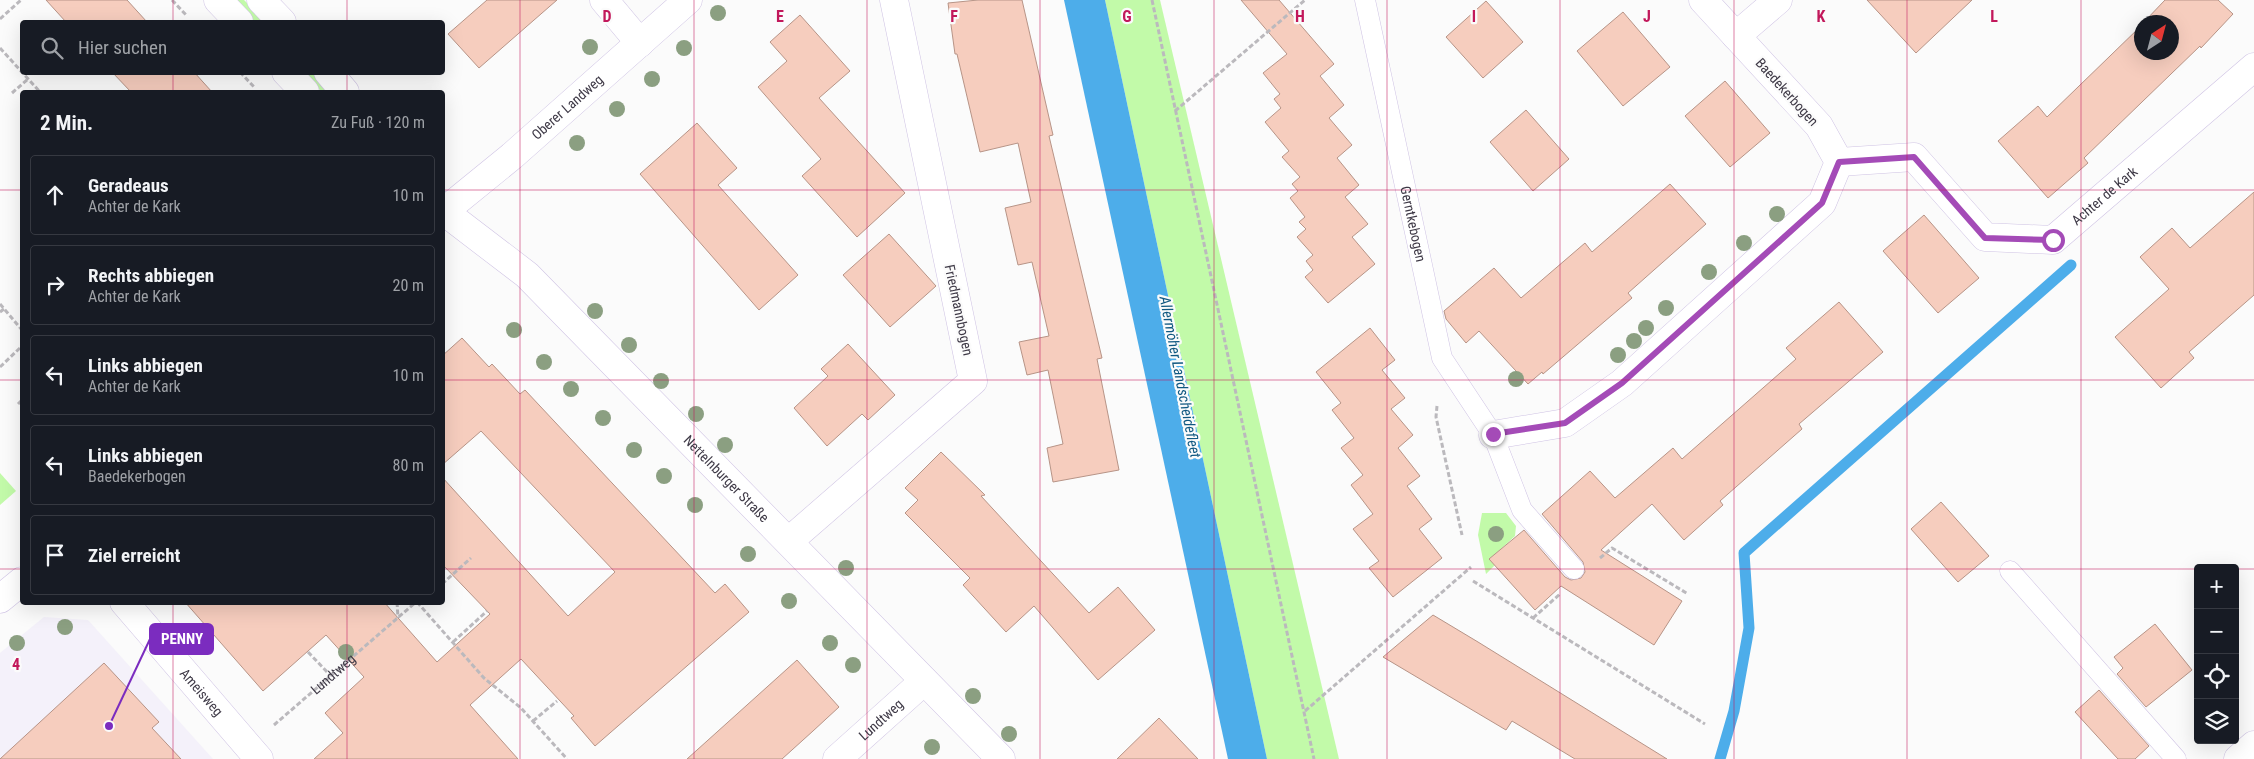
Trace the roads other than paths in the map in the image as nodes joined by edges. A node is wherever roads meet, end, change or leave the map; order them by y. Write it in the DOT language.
graph roads {
  1 [pos="218,0"];
  2 [pos="261,0"];
  3 [pos="604,0"];
  4 [pos="688,0"];
  5 [pos="894,0"];
  6 [pos="1365,0"];
  7 [pos="1703,0"];
  8 [pos="1778,0"];
  9 [pos="237,20"];
  10 [pos="280,20"];
  11 [pos="1736,36"];
  12 [pos="640,43"];
  13 [pos="2254,67"];
  14 [pos="289,75"];
  15 [pos="330,75"];
  16 [pos="303,90"];
  17 [pos="342,90"];
  18 [pos="1839,162"];
  19 [pos="445,209"];
  20 [pos="445,213"];
  21 [pos="1493,434"];
  22 [pos="789,541"];
  23 [pos="1574,569"];
  24 [pos="2010,570"];
  25 [pos="20,583"];
  26 [pos="0,599"];
  27 [pos="127,605"];
  28 [pos="924,681"];
  29 [pos="2254,745"];
  30 [pos="254,753"];
  31 [pos="837,759"];
  32 [pos="1001,759"];
  33 [pos="2176,759"];
  34 [pos="2238,759"];
  1 -- 9 [label="street"];
  2 -- 10 [label="street"];
  3 -- 12 [label="street"];
  4 -- 12 [label="street, Oberer Landweg"];
  5 -- 22 [label="street, Friedmannbogen"];
  6 -- 21 [label="lane, Gerntkebogen"];
  7 -- 11 [label="street, Baedekerbogen"];
  8 -- 11 [label="street"];
  11 -- 18 [label="street, Baedekerbogen"];
  12 -- 19 [label="street, Oberer Landweg"];
  13 -- 18 [label="street, Achter de Kark"];
  14 -- 16 [label="street"];
  15 -- 17 [label="street"];
  18 -- 21 [label="street"];
  20 -- 22 [label="street, Nettelnburger Straße"];
  21 -- 23 [label="lane, Gerntkebogen"];
  22 -- 28 [label="street, Nettelnburger Straße"];
  24 -- 33 [label="lane"];
  25 -- 26 [label="street"];
  27 -- 30 [label="street, Ameisweg"];
  28 -- 31 [label="street, Lundtweg"];
  28 -- 32 [label="street, Nettelnburger Straße"];
  29 -- 34 [label="street"];
}
